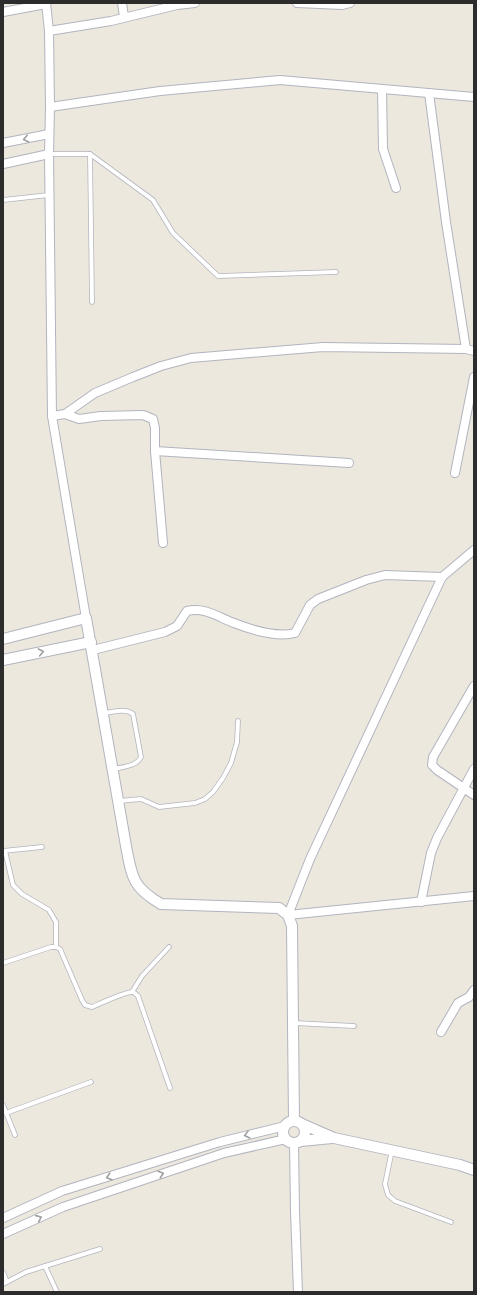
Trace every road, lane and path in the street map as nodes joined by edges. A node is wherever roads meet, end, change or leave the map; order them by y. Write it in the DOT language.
graph roads {
  1 [pos="46,3"];
  2 [pos="122,3"];
  3 [pos="194,3"];
  4 [pos="297,3"];
  5 [pos="350,3"];
  6 [pos="177,4"];
  7 [pos="3,12"];
  8 [pos="124,17"];
  9 [pos="50,31"];
  10 [pos="382,89"];
  11 [pos="429,93"];
  12 [pos="474,97"];
  13 [pos="50,107"];
  14 [pos="49,134"];
  15 [pos="3,143"];
  16 [pos="49,154"];
  17 [pos="90,154"];
  18 [pos="3,164"];
  19 [pos="396,188"];
  20 [pos="49,194"];
  21 [pos="3,200"];
  22 [pos="336,272"];
  23 [pos="92,302"];
  24 [pos="470,350"];
  25 [pos="474,377"];
  26 [pos="65,414"];
  27 [pos="52,416"];
  28 [pos="155,451"];
  29 [pos="349,464"];
  30 [pos="455,473"];
  31 [pos="163,543"];
  32 [pos="474,550"];
  33 [pos="442,577"];
  34 [pos="86,618"];
  35 [pos="3,639"];
  36 [pos="92,646"];
  37 [pos="3,660"];
  38 [pos="474,686"];
  39 [pos="103,713"];
  40 [pos="238,721"];
  41 [pos="474,769"];
  42 [pos="113,770"];
  43 [pos="464,788"];
  44 [pos="474,795"];
  45 [pos="118,802"];
  46 [pos="42,847"];
  47 [pos="4,851"];
  48 [pos="474,896"];
  49 [pos="421,902"];
  50 [pos="288,915"];
  51 [pos="56,947"];
  52 [pos="169,947"];
  53 [pos="3,963"];
  54 [pos="474,991"];
  55 [pos="132,992"];
  56 [pos="294,1023"];
  57 [pos="354,1026"];
  58 [pos="441,1032"];
  59 [pos="91,1082"];
  60 [pos="170,1088"];
  61 [pos="3,1105"];
  62 [pos="6,1113"];
  63 [pos="298,1123"];
  64 [pos="285,1126"];
  65 [pos="15,1135"];
  66 [pos="334,1138"];
  67 [pos="294,1141"];
  68 [pos="392,1150"];
  69 [pos="474,1170"];
  70 [pos="3,1218"];
  71 [pos="451,1222"];
  72 [pos="3,1234"];
  73 [pos="100,1249"];
  74 [pos="44,1266"];
  75 [pos="3,1272"];
  76 [pos="5,1283"];
  77 [pos="57,1292"];
  78 [pos="298,1292"];
  1 -- 7 [label="street"];
  1 -- 9 [label="street"];
  2 -- 8 [label="street"];
  3 -- 6 [label="street"];
  4 -- 5 [label="street"];
  6 -- 8 [label="street"];
  8 -- 9 [label="street"];
  9 -- 13 [label="street"];
  10 -- 11 [label="street"];
  10 -- 13 [label="street"];
  10 -- 19 [label="street"];
  11 -- 12 [label="street"];
  11 -- 24 [label="street"];
  13 -- 14 [label="street"];
  14 -- 15 [label="street, one-way"];
  14 -- 16 [label="street"];
  16 -- 17 [label="lane"];
  16 -- 18 [label="street"];
  16 -- 20 [label="street"];
  17 -- 22 [label="lane"];
  17 -- 23 [label="lane"];
  20 -- 21 [label="lane"];
  20 -- 27 [label="street"];
  24 -- 26 [label="street"];
  25 -- 30 [label="street"];
  26 -- 27 [label="street"];
  26 -- 28 [label="street"];
  27 -- 34 [label="street"];
  28 -- 29 [label="street"];
  28 -- 31 [label="street"];
  32 -- 33 [label="street"];
  33 -- 36 [label="street"];
  33 -- 50 [label="street"];
  34 -- 35 [label="street"];
  34 -- 36 [label="street"];
  37 -- 36 [label="street, one-way"];
  36 -- 39 [label="street"];
  38 -- 43 [label="street"];
  39 -- 42 [label="street"];
  39 -- 42 [label="lane"];
  40 -- 45 [label="lane"];
  41 -- 43 [label="street"];
  42 -- 45 [label="street"];
  43 -- 44 [label="street"];
  43 -- 49 [label="street"];
  45 -- 50 [label="street"];
  46 -- 47 [label="lane"];
  47 -- 51 [label="lane"];
  48 -- 49 [label="street"];
  49 -- 50 [label="street"];
  50 -- 56 [label="street"];
  51 -- 53 [label="lane"];
  51 -- 55 [label="lane"];
  52 -- 55 [label="lane"];
  54 -- 58 [label="street"];
  55 -- 60 [label="lane"];
  56 -- 57 [label="lane"];
  56 -- 63 [label="street"];
  59 -- 62 [label="lane"];
  61 -- 62 [label="lane"];
  62 -- 65 [label="lane"];
  63 -- 64 [label="street"];
  63 -- 66 [label="street"];
  63 -- 67 [label="street"];
  64 -- 67 [label="street"];
  64 -- 70 [label="street, one-way"];
  66 -- 67 [label="street"];
  66 -- 68 [label="street"];
  72 -- 67 [label="street, one-way"];
  67 -- 78 [label="street"];
  68 -- 69 [label="street"];
  68 -- 71 [label="lane"];
  73 -- 74 [label="lane"];
  74 -- 76 [label="lane"];
  74 -- 77 [label="lane"];
  75 -- 76 [label="lane"];
}
